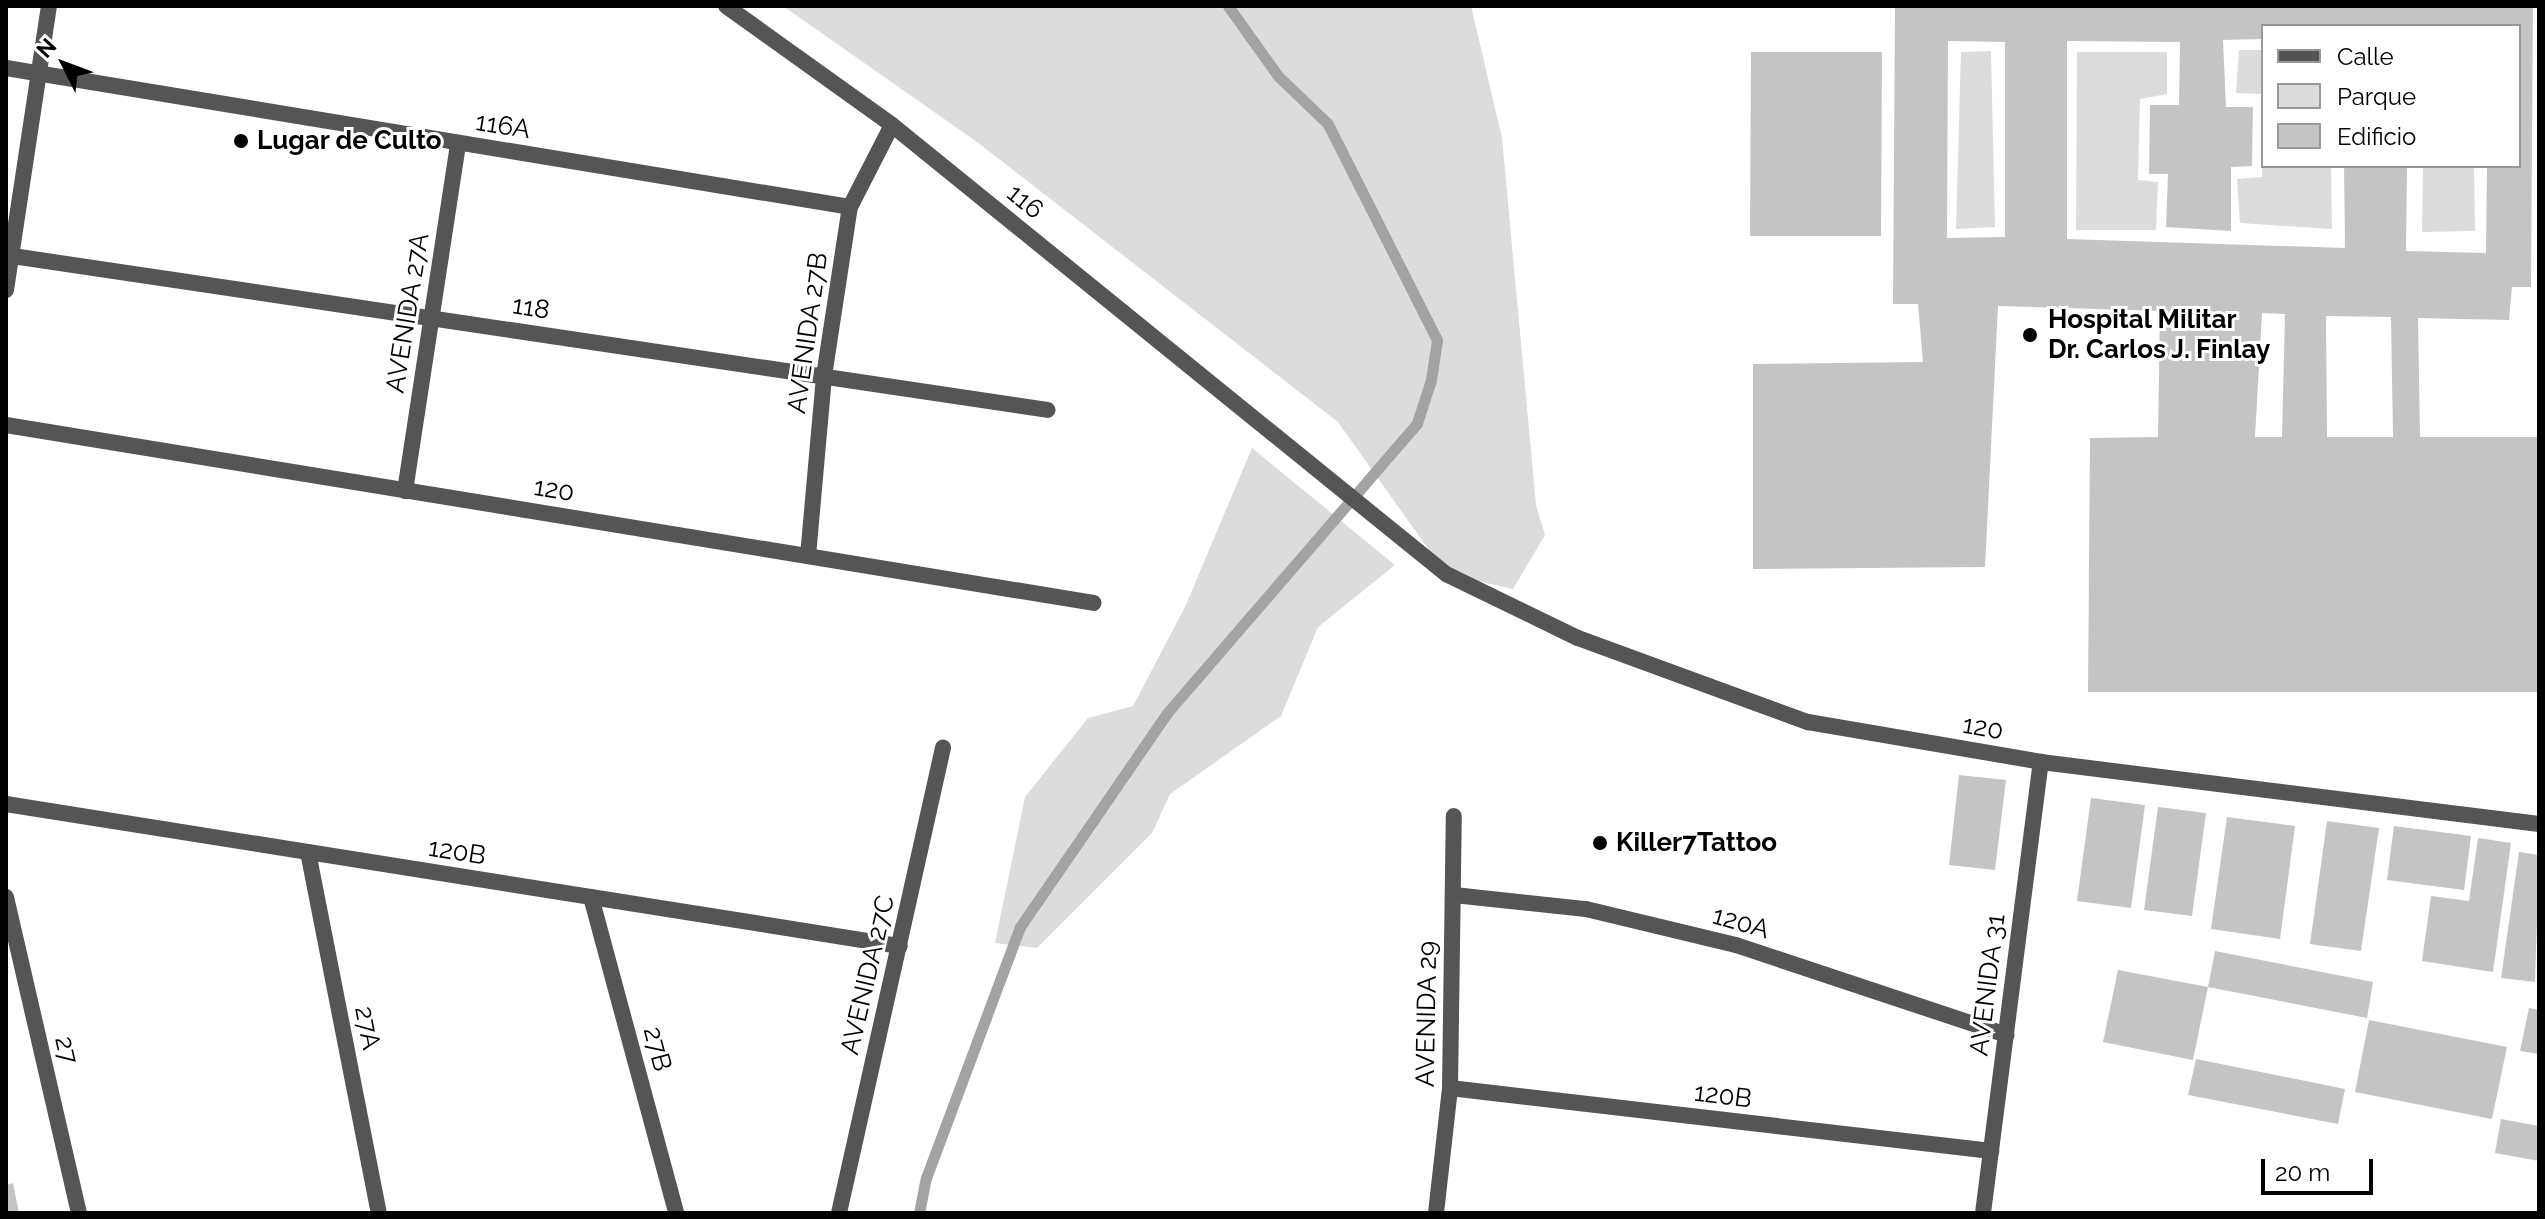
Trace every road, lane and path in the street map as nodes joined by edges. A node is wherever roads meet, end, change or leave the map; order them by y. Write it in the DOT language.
graph roads {
  1 [pos="49,6"];
  2 [pos="726,6"];
  3 [pos="6,68"];
  4 [pos="39,74"];
  5 [pos="892,125"];
  6 [pos="458,143"];
  7 [pos="850,207"];
  8 [pos="8,255"];
  9 [pos="6,290"];
  10 [pos="432,317"];
  11 [pos="824,376"];
  12 [pos="1048,410"];
  13 [pos="6,425"];
  14 [pos="405,491"];
  15 [pos="808,556"];
  16 [pos="1446,574"];
  17 [pos="1094,603"];
  18 [pos="943,747"];
  19 [pos="2041,762"];
  20 [pos="6,804"];
  21 [pos="1454,816"];
  22 [pos="2539,824"];
  23 [pos="308,852"];
  24 [pos="1454,895"];
  25 [pos="6,897"];
  26 [pos="591,897"];
  27 [pos="900,946"];
  28 [pos="2006,1035"];
  29 [pos="1450,1088"];
  30 [pos="1991,1151"];
  31 [pos="79,1213"];
  32 [pos="379,1213"];
  33 [pos="676,1213"];
  34 [pos="839,1213"];
  35 [pos="1436,1213"];
  36 [pos="1983,1213"];
  1 -- 4 [label="street"];
  2 -- 5 [label="street, 116"];
  3 -- 4 [label="street, 116A"];
  4 -- 6 [label="street, 116A"];
  4 -- 8 [label="street"];
  5 -- 7 [label="street, AVENIDA 27B"];
  5 -- 16 [label="street, 116"];
  6 -- 7 [label="street, 116A"];
  6 -- 10 [label="street, AVENIDA 27A"];
  7 -- 11 [label="street, AVENIDA 27B"];
  8 -- 9 [label="street"];
  8 -- 10 [label="street, 118"];
  10 -- 11 [label="street, 118"];
  10 -- 14 [label="street, AVENIDA 27A"];
  11 -- 12 [label="street, 118"];
  11 -- 15 [label="street, AVENIDA 27B"];
  13 -- 14 [label="street, 120"];
  14 -- 15 [label="street, 120"];
  15 -- 17 [label="street, 120"];
  16 -- 19 [label="street, 120"];
  18 -- 27 [label="street, AVENIDA 27C"];
  19 -- 22 [label="street, 120"];
  19 -- 28 [label="street, AVENIDA 31"];
  20 -- 23 [label="street, 120B"];
  21 -- 24 [label="street, AVENIDA 29"];
  23 -- 26 [label="street, 120B"];
  23 -- 32 [label="street, 27A"];
  24 -- 28 [label="street, 120A"];
  24 -- 29 [label="street, AVENIDA 29"];
  25 -- 31 [label="street, 27"];
  26 -- 27 [label="street, 120B"];
  26 -- 33 [label="street, 27B"];
  27 -- 34 [label="street, AVENIDA 27C"];
  28 -- 30 [label="street, AVENIDA 31"];
  29 -- 30 [label="street, 120B"];
  29 -- 35 [label="street, AVENIDA 29"];
  30 -- 36 [label="street, AVENIDA 31"];
}
